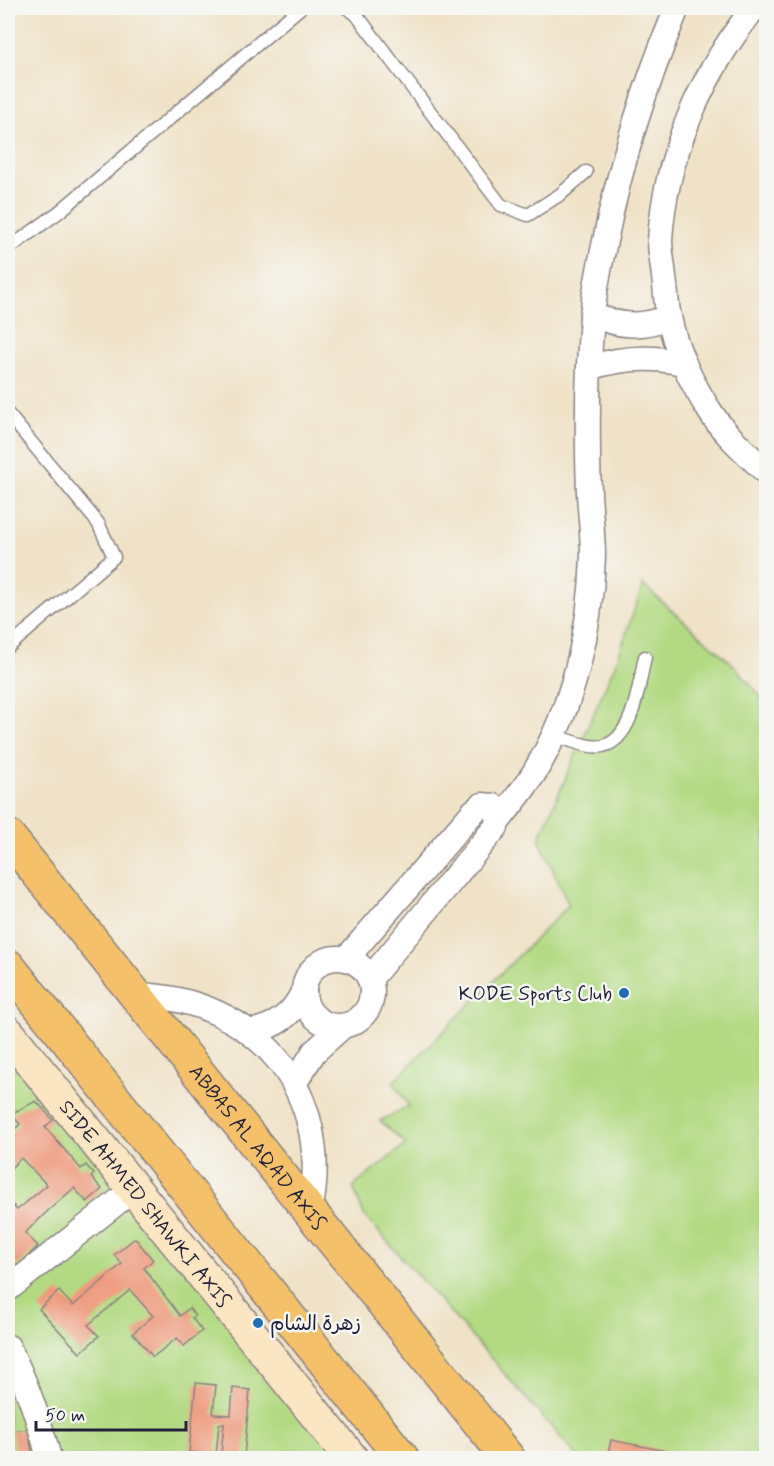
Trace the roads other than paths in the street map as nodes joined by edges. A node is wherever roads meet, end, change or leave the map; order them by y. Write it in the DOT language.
graph roads {
  1 [pos="300,8"];
  2 [pos="347,8"];
  3 [pos="677,8"];
  4 [pos="754,8"];
  5 [pos="586,172"];
  6 [pos="8,249"];
  7 [pos="592,314"];
  8 [pos="669,317"];
  9 [pos="684,363"];
  10 [pos="589,368"];
  11 [pos="8,414"];
  12 [pos="766,472"];
  13 [pos="8,647"];
  14 [pos="645,657"];
  15 [pos="553,735"];
  16 [pos="499,820"];
  17 [pos="8,837"];
  18 [pos="418,874"];
  19 [pos="441,895"];
  20 [pos="346,959"];
  21 [pos="8,966"];
  22 [pos="370,979"];
  23 [pos="304,990"];
  24 [pos="136,994"];
  25 [pos="343,1026"];
  26 [pos="249,1032"];
  27 [pos="8,1033"];
  28 [pos="294,1084"];
  29 [pos="135,1188"];
  30 [pos="310,1212"];
  31 [pos="8,1289"];
  32 [pos="8,1347"];
  33 [pos="49,1458"];
  34 [pos="351,1458"];
  35 [pos="402,1458"];
  36 [pos="508,1458"];
  1 -- 6 [label="lane"];
  2 -- 5 [label="lane"];
  3 -- 7 [label="street"];
  4 -- 8 [label="street"];
  7 -- 8 [label="street"];
  7 -- 10 [label="street"];
  8 -- 9 [label="street"];
  9 -- 10 [label="street"];
  9 -- 12 [label="street"];
  10 -- 15 [label="street"];
  11 -- 13 [label="lane"];
  14 -- 15 [label="lane"];
  15 -- 16 [label="street"];
  16 -- 18 [label="street"];
  16 -- 19 [label="street"];
  17 -- 24 [label="main road, ABBAS AL AQAD AXIS"];
  18 -- 19 [label="street"];
  18 -- 20 [label="street"];
  19 -- 22 [label="street"];
  20 -- 22 [label="street"];
  20 -- 23 [label="street"];
  21 -- 35 [label="main road"];
  22 -- 25 [label="street"];
  23 -- 25 [label="street"];
  23 -- 26 [label="street"];
  24 -- 26 [label="street"];
  24 -- 30 [label="main road, ABBAS AL AQAD AXIS"];
  25 -- 28 [label="street"];
  26 -- 28 [label="street"];
  27 -- 29 [label="street, SIDE AHMED SHAWKI AXIS"];
  28 -- 30 [label="street"];
  29 -- 31 [label="street"];
  29 -- 34 [label="street, SIDE AHMED SHAWKI AXIS"];
  30 -- 36 [label="main road, ABBAS AL AQAD AXIS"];
  32 -- 33 [label="street"];
}
